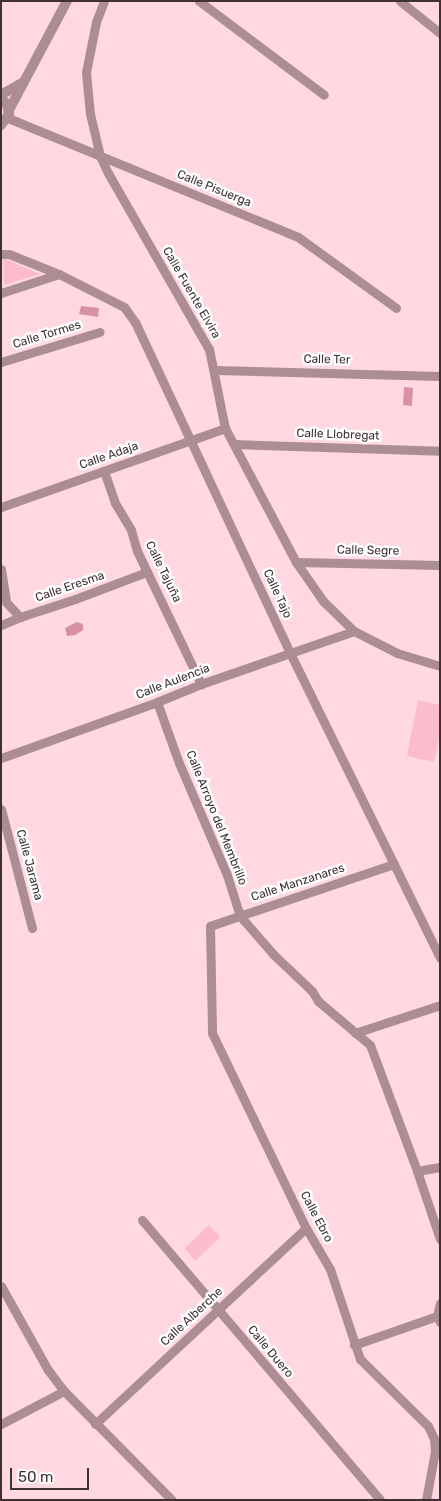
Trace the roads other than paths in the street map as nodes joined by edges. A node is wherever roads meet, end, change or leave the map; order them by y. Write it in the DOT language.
graph roads {
  1 [pos="97,1"];
  2 [pos="104,1"];
  3 [pos="199,1"];
  4 [pos="400,1"];
  5 [pos="68,2"];
  6 [pos="96,22"];
  7 [pos="440,33"];
  8 [pos="25,81"];
  9 [pos="1,95"];
  10 [pos="324,95"];
  11 [pos="1,99"];
  12 [pos="4,121"];
  13 [pos="100,156"];
  14 [pos="1,254"];
  15 [pos="59,274"];
  16 [pos="1,293"];
  17 [pos="396,308"];
  18 [pos="100,332"];
  19 [pos="1,362"];
  20 [pos="215,370"];
  21 [pos="440,376"];
  22 [pos="225,428"];
  23 [pos="190,440"];
  24 [pos="234,444"];
  25 [pos="440,451"];
  26 [pos="104,471"];
  27 [pos="1,507"];
  28 [pos="296,562"];
  29 [pos="440,565"];
  30 [pos="1,569"];
  31 [pos="147,572"];
  32 [pos="20,616"];
  33 [pos="1,625"];
  34 [pos="354,632"];
  35 [pos="290,653"];
  36 [pos="440,666"];
  37 [pos="201,684"];
  38 [pos="158,702"];
  39 [pos="1,758"];
  40 [pos="1,810"];
  41 [pos="394,864"];
  42 [pos="240,916"];
  43 [pos="210,926"];
  44 [pos="32,928"];
  45 [pos="440,958"];
  46 [pos="440,1005"];
  47 [pos="355,1033"];
  48 [pos="440,1167"];
  49 [pos="417,1171"];
  50 [pos="142,1220"];
  51 [pos="306,1228"];
  52 [pos="440,1239"];
  53 [pos="1,1286"];
  54 [pos="440,1303"];
  55 [pos="218,1310"];
  56 [pos="439,1319"];
  57 [pos="354,1345"];
  58 [pos="64,1391"];
  59 [pos="1,1424"];
  60 [pos="95,1424"];
  61 [pos="172,1500"];
  62 [pos="380,1500"];
  63 [pos="426,1500"];
  1 -- 6 [label="street"];
  2 -- 6 [label="street, Calle Fuente Elvira"];
  3 -- 10 [label="street"];
  4 -- 7 [label="street"];
  5 -- 8 [label="street"];
  6 -- 13 [label="street, Calle Fuente Elvira"];
  8 -- 9 [label="street"];
  8 -- 12 [label="street"];
  11 -- 12 [label="street"];
  12 -- 13 [label="street, Calle Pisuerga"];
  13 -- 17 [label="street, Calle Pisuerga"];
  13 -- 20 [label="street, Calle Fuente Elvira"];
  14 -- 15 [label="street, Calle Tajo"];
  15 -- 16 [label="street"];
  15 -- 23 [label="street, Calle Tajo"];
  18 -- 19 [label="street, Calle Tormes"];
  20 -- 21 [label="street, Calle Ter"];
  20 -- 22 [label="street, Calle Fuente Elvira"];
  22 -- 23 [label="street, Calle Adaja"];
  22 -- 24 [label="street, Calle Fuente Elvira"];
  23 -- 26 [label="street, Calle Adaja"];
  23 -- 35 [label="street, Calle Tajo"];
  24 -- 25 [label="street, Calle Llobregat"];
  24 -- 28 [label="street, Calle Fuente Elvira"];
  26 -- 27 [label="street, Calle Adaja"];
  26 -- 31 [label="street, Calle Tajuña"];
  28 -- 29 [label="street, Calle Segre"];
  28 -- 34 [label="street, Calle Fuente Elvira"];
  30 -- 32 [label="street"];
  31 -- 32 [label="street, Calle Eresma"];
  31 -- 37 [label="street, Calle Tajuña"];
  32 -- 33 [label="street, Calle Eresma"];
  34 -- 35 [label="street, Calle Aulencia"];
  34 -- 36 [label="street, Calle Fuente Elvira"];
  35 -- 37 [label="street, Calle Aulencia"];
  35 -- 41 [label="street, Calle Tajo"];
  37 -- 38 [label="street, Calle Aulencia"];
  38 -- 39 [label="street, Calle Aulencia"];
  38 -- 42 [label="street, Calle Arroyo del Membrillo"];
  40 -- 44 [label="street, Calle Jarama"];
  41 -- 42 [label="street, Calle Manzanares"];
  41 -- 45 [label="street, Calle Tajo"];
  42 -- 43 [label="street, Calle Manzanares"];
  42 -- 47 [label="street, Calle Arroyo del Membrillo"];
  43 -- 51 [label="street, Calle Ebro"];
  46 -- 47 [label="street"];
  47 -- 49 [label="street, Calle Arroyo del Membrillo"];
  48 -- 49 [label="street"];
  49 -- 52 [label="street, Calle Arroyo del Membrillo"];
  50 -- 55 [label="street, Calle Duero"];
  51 -- 55 [label="street, Calle Alberche"];
  51 -- 57 [label="street, Calle Ebro"];
  53 -- 58 [label="street"];
  54 -- 56 [label="street"];
  55 -- 60 [label="street, Calle Alberche"];
  55 -- 62 [label="street, Calle Duero"];
  56 -- 57 [label="street"];
  57 -- 63 [label="street, Calle Ebro"];
  58 -- 59 [label="street"];
  58 -- 60 [label="street"];
  60 -- 61 [label="street"];
}
